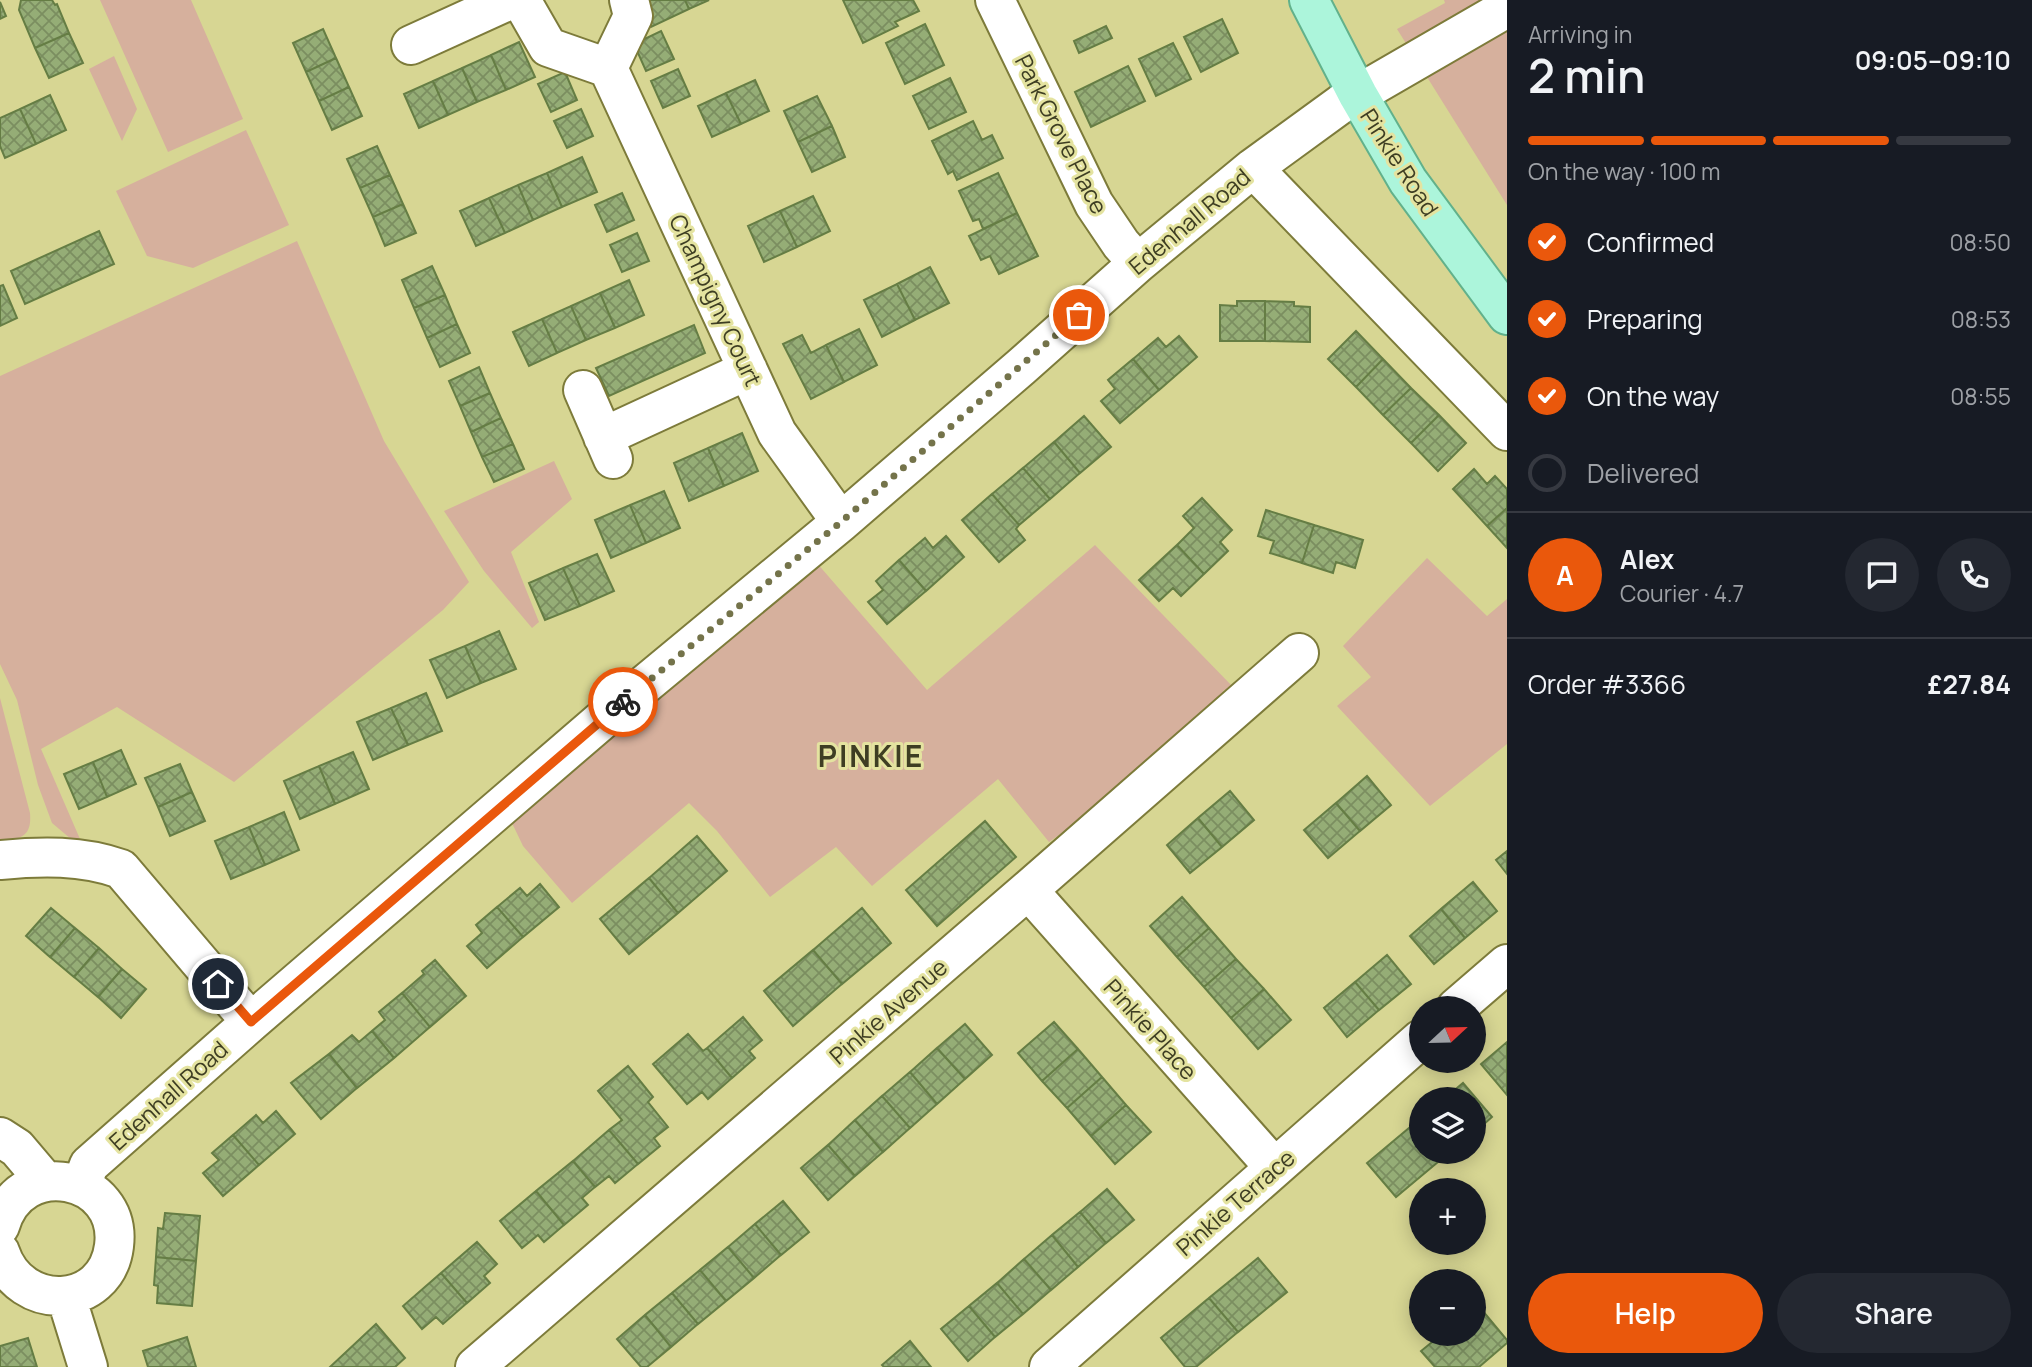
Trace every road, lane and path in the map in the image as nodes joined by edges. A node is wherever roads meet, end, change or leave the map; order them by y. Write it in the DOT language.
graph roads {
  1 [pos="510,0"];
  2 [pos="521,0"];
  3 [pos="629,0"];
  4 [pos="995,0"];
  5 [pos="1309,0"];
  6 [pos="1507,8"];
  7 [pos="411,45"];
  8 [pos="608,68"];
  9 [pos="1357,94"];
  10 [pos="1253,167"];
  11 [pos="1138,262"];
  12 [pos="1507,315"];
  13 [pos="748,370"];
  14 [pos="583,390"];
  15 [pos="1507,431"];
  16 [pos="841,522"];
  17 [pos="1299,653"];
  18 [pos="0,860"];
  19 [pos="1028,890"];
  20 [pos="1507,964"];
  21 [pos="1470,996"];
  22 [pos="251,1022"];
  23 [pos="1409,1049"];
  24 [pos="0,1137"];
  25 [pos="1274,1167"];
  26 [pos="63,1183"];
  27 [pos="0,1226"];
  28 [pos="0,1252"];
  29 [pos="66,1296"];
  30 [pos="88,1367"];
  31 [pos="475,1367"];
  32 [pos="1049,1367"];
  1 -- 7 [label="street"];
  2 -- 8 [label="street"];
  3 -- 8 [label="street"];
  4 -- 11 [label="street, Park Grove Place"];
  5 -- 9 [label="main road, Pinkie Road"];
  6 -- 9 [label="street, Edenhall Road"];
  8 -- 13 [label="street, Champigny Court"];
  9 -- 10 [label="street, Edenhall Road"];
  9 -- 12 [label="main road, Pinkie Road"];
  10 -- 11 [label="street, Edenhall Road"];
  10 -- 15 [label="street"];
  11 -- 16 [label="street, Edenhall Road"];
  13 -- 14 [label="street"];
  13 -- 16 [label="street, Champigny Court"];
  16 -- 22 [label="street, Edenhall Road"];
  17 -- 19 [label="street, Pinkie Avenue"];
  18 -- 22 [label="street"];
  19 -- 25 [label="street, Pinkie Place"];
  19 -- 31 [label="street, Pinkie Avenue"];
  20 -- 21 [label="street"];
  22 -- 26 [label="street, Edenhall Road"];
  23 -- 25 [label="street, Pinkie Terrace"];
  24 -- 26 [label="street"];
  25 -- 32 [label="street, Pinkie Terrace"];
  26 -- 27 [label="street"];
  26 -- 29 [label="street"];
  28 -- 29 [label="street"];
  29 -- 30 [label="street"];
}
